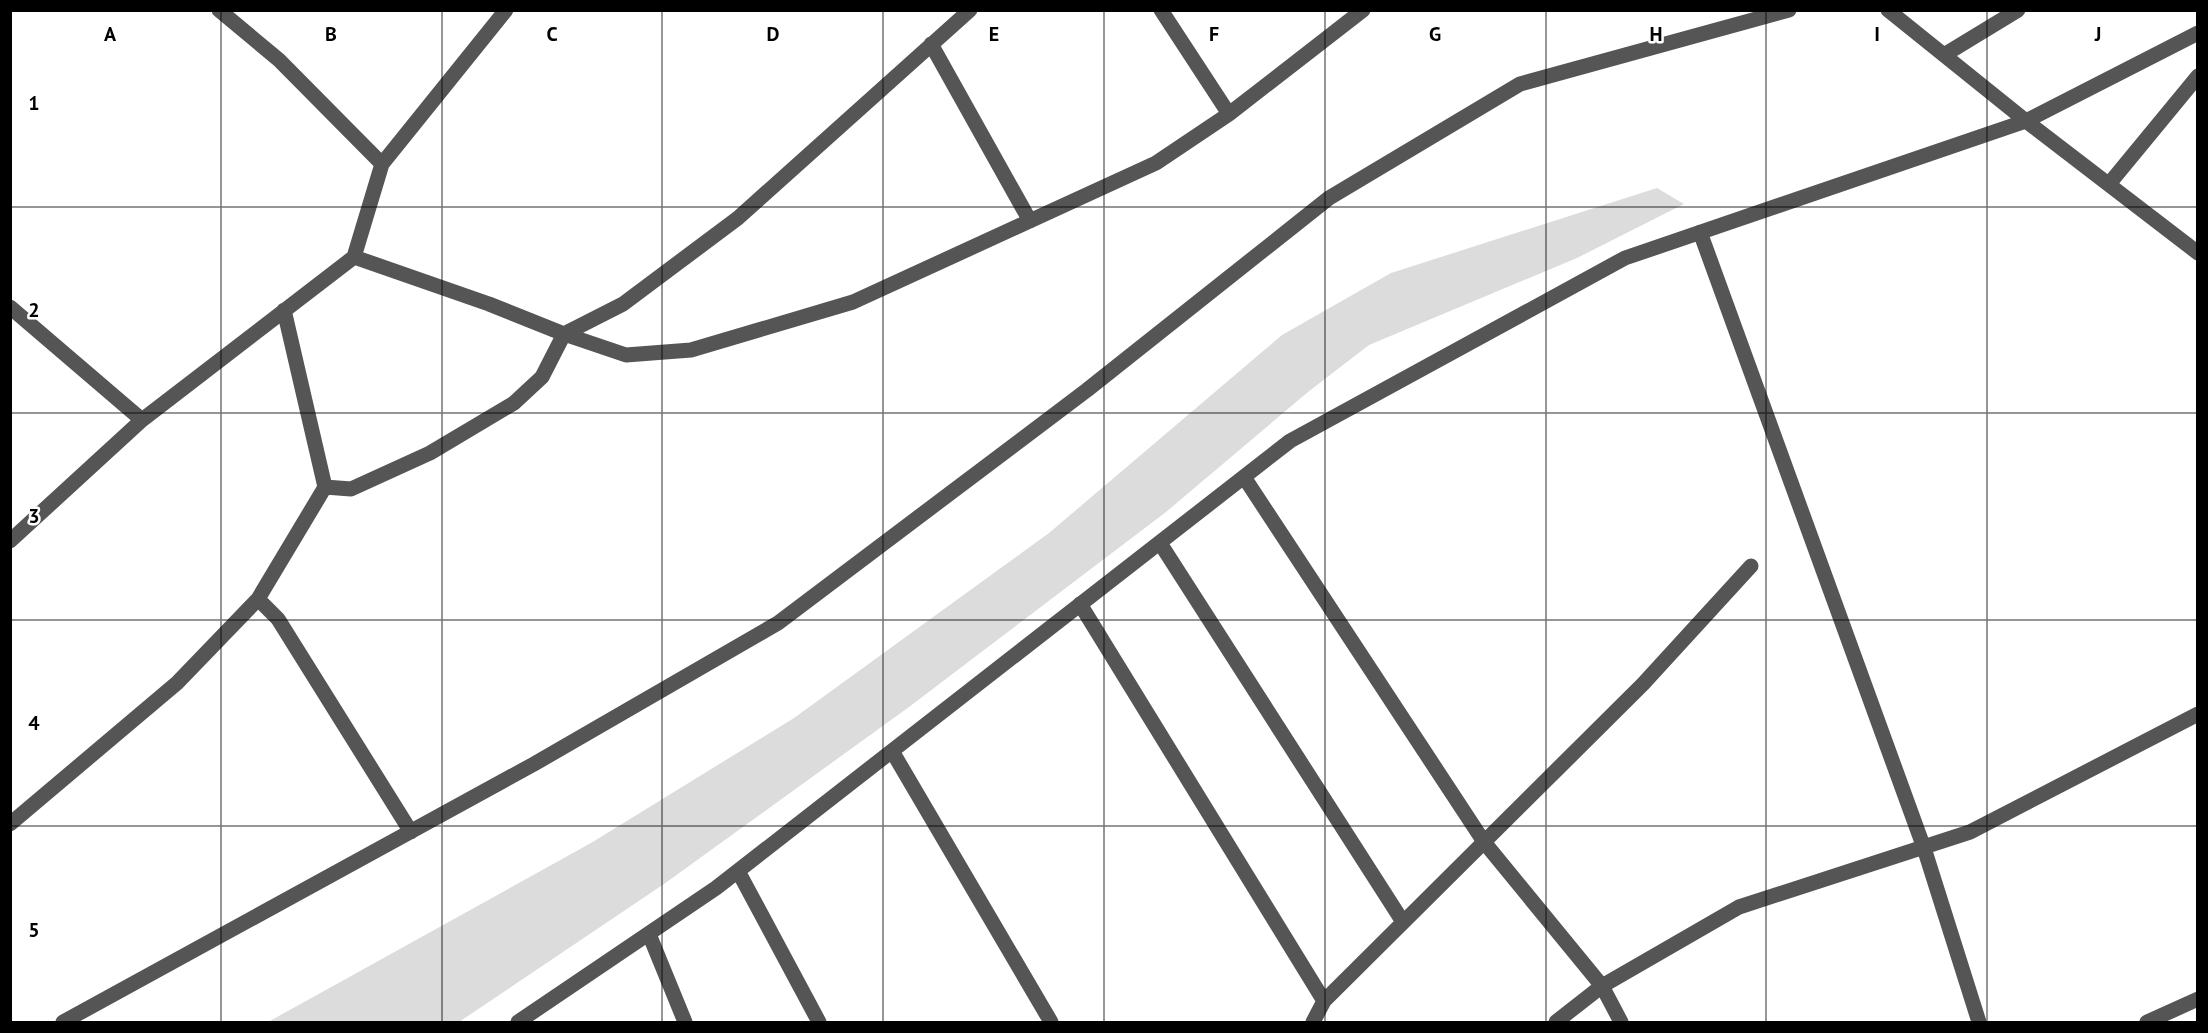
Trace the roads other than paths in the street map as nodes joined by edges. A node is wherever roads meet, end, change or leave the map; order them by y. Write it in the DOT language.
graph roads {
  1 [pos="219,10"];
  2 [pos="506,10"];
  3 [pos="970,10"];
  4 [pos="1161,10"];
  5 [pos="1363,10"];
  6 [pos="1789,10"];
  7 [pos="1888,10"];
  8 [pos="2018,10"];
  9 [pos="2198,33"];
  10 [pos="931,44"];
  11 [pos="1944,55"];
  12 [pos="2198,76"];
  13 [pos="1229,114"];
  14 [pos="2026,121"];
  15 [pos="382,164"];
  16 [pos="2109,184"];
  17 [pos="1030,221"];
  18 [pos="1700,232"];
  19 [pos="2198,253"];
  20 [pos="354,257"];
  21 [pos="10,307"];
  22 [pos="284,310"];
  23 [pos="564,334"];
  24 [pos="142,420"];
  25 [pos="1244,477"];
  26 [pos="325,487"];
  27 [pos="10,541"];
  28 [pos="1160,543"];
  29 [pos="1750,566"];
  30 [pos="258,599"];
  31 [pos="1080,604"];
  32 [pos="2198,714"];
  33 [pos="892,751"];
  34 [pos="10,824"];
  35 [pos="411,832"];
  36 [pos="1484,842"];
  37 [pos="1924,848"];
  38 [pos="738,871"];
  39 [pos="1403,922"];
  40 [pos="649,934"];
  41 [pos="1602,986"];
  42 [pos="2198,999"];
  43 [pos="1324,1001"];
  44 [pos="63,1023"];
  45 [pos="518,1023"];
  46 [pos="685,1023"];
  47 [pos="819,1023"];
  48 [pos="1051,1023"];
  49 [pos="1313,1023"];
  50 [pos="1556,1023"];
  51 [pos="1621,1023"];
  52 [pos="1979,1023"];
  53 [pos="2147,1023"];
  1 -- 15 [label="street"];
  2 -- 15 [label="street"];
  3 -- 10 [label="street"];
  4 -- 13 [label="street"];
  5 -- 13 [label="street"];
  6 -- 35 [label="street"];
  7 -- 11 [label="street"];
  8 -- 11 [label="street"];
  9 -- 14 [label="street"];
  10 -- 17 [label="street"];
  10 -- 23 [label="street"];
  11 -- 14 [label="street"];
  12 -- 16 [label="street"];
  13 -- 17 [label="street"];
  14 -- 16 [label="street"];
  14 -- 18 [label="street"];
  15 -- 20 [label="street"];
  16 -- 19 [label="street"];
  17 -- 23 [label="street"];
  18 -- 25 [label="street"];
  18 -- 37 [label="street"];
  20 -- 22 [label="street"];
  20 -- 23 [label="street"];
  21 -- 24 [label="street"];
  22 -- 24 [label="street"];
  22 -- 26 [label="street"];
  23 -- 26 [label="street"];
  24 -- 27 [label="street"];
  25 -- 28 [label="street"];
  25 -- 36 [label="street"];
  26 -- 30 [label="street"];
  28 -- 31 [label="street"];
  28 -- 39 [label="street"];
  29 -- 36 [label="street"];
  30 -- 34 [label="street"];
  30 -- 35 [label="street"];
  31 -- 33 [label="street"];
  31 -- 43 [label="street"];
  32 -- 37 [label="street"];
  33 -- 38 [label="street"];
  33 -- 48 [label="street"];
  35 -- 44 [label="street"];
  36 -- 39 [label="street"];
  36 -- 41 [label="street"];
  37 -- 41 [label="street"];
  37 -- 52 [label="street"];
  38 -- 40 [label="street"];
  38 -- 47 [label="street"];
  39 -- 43 [label="street"];
  40 -- 45 [label="street"];
  40 -- 46 [label="street"];
  41 -- 50 [label="street"];
  41 -- 51 [label="street"];
  42 -- 53 [label="street"];
  43 -- 49 [label="street"];
}
